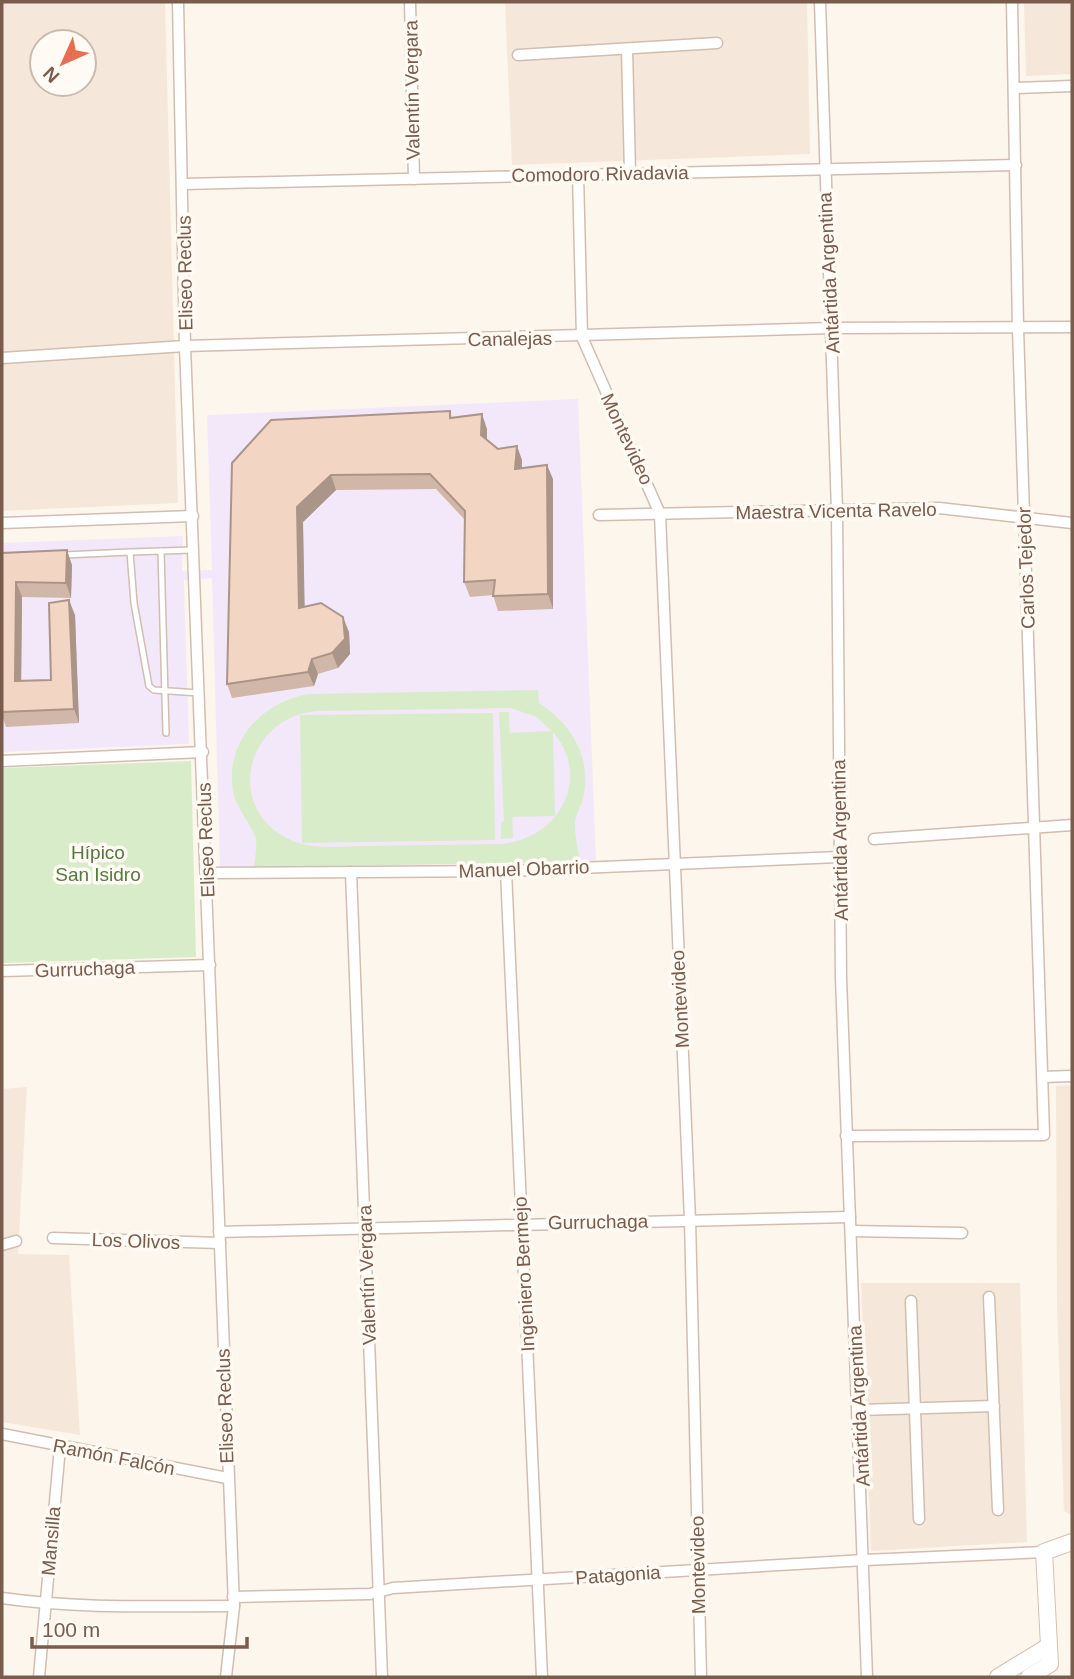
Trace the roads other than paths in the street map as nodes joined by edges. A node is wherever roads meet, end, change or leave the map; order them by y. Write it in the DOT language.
graph roads {
  1 [pos="178,2"];
  2 [pos="410,2"];
  3 [pos="820,2"];
  4 [pos="1012,2"];
  5 [pos="717,43"];
  6 [pos="627,48"];
  7 [pos="518,55"];
  8 [pos="1072,86"];
  9 [pos="1016,88"];
  10 [pos="1016,165"];
  11 [pos="824,168"];
  12 [pos="630,173"];
  13 [pos="578,174"];
  14 [pos="414,178"];
  15 [pos="184,184"];
  16 [pos="1072,327"];
  17 [pos="832,328"];
  18 [pos="1018,328"];
  19 [pos="582,337"];
  20 [pos="185,346"];
  21 [pos="2,358"];
  22 [pos="838,511"];
  23 [pos="660,514"];
  24 [pos="599,515"];
  25 [pos="193,516"];
  26 [pos="1025,518"];
  27 [pos="2,523"];
  28 [pos="1072,523"];
  29 [pos="194,550"];
  30 [pos="160,551"];
  31 [pos="130,552"];
  32 [pos="53,555"];
  33 [pos="164,691"];
  34 [pos="201,694"];
  35 [pos="166,733"];
  36 [pos="203,752"];
  37 [pos="2,761"];
  38 [pos="1072,825"];
  39 [pos="1033,826"];
  40 [pos="874,839"];
  41 [pos="839,858"];
  42 [pos="674,863"];
  43 [pos="506,871"];
  44 [pos="351,872"];
  45 [pos="208,873"];
  46 [pos="210,965"];
  47 [pos="2,971"];
  48 [pos="1072,1076"];
  49 [pos="1043,1077"];
  50 [pos="846,1136"];
  51 [pos="850,1217"];
  52 [pos="690,1220"];
  53 [pos="521,1224"];
  54 [pos="365,1228"];
  55 [pos="851,1231"];
  56 [pos="962,1233"];
  57 [pos="52,1238"];
  58 [pos="219,1238"];
  59 [pos="16,1241"];
  60 [pos="2,1245"];
  61 [pos="989,1297"];
  62 [pos="911,1301"];
  63 [pos="994,1406"];
  64 [pos="915,1409"];
  65 [pos="859,1410"];
  66 [pos="2,1434"];
  67 [pos="60,1447"];
  68 [pos="227,1478"];
  69 [pos="999,1510"];
  70 [pos="919,1518"];
  71 [pos="1072,1542"];
  72 [pos="1044,1552"];
  73 [pos="865,1559"];
  74 [pos="698,1570"];
  75 [pos="540,1579"];
  76 [pos="380,1591"];
  77 [pos="2,1598"];
  78 [pos="234,1601"];
  79 [pos="46,1604"];
  80 [pos="1049,1646"];
  81 [pos="39,1677"];
  82 [pos="226,1677"];
  83 [pos="382,1677"];
  84 [pos="542,1677"];
  85 [pos="701,1677"];
  86 [pos="867,1677"];
  87 [pos="998,1677"];
  88 [pos="1029,1677"];
  1 -- 15 [label="street, Eliseo Reclus"];
  2 -- 14 [label="street, Valentín Vergara"];
  3 -- 11 [label="street, Antártida Argentina"];
  4 -- 9 [label="street, Carlos Tejedor"];
  5 -- 6 [label="street"];
  6 -- 7 [label="street"];
  6 -- 12 [label="street"];
  8 -- 9 [label="street"];
  9 -- 10 [label="street, Carlos Tejedor"];
  10 -- 11 [label="street, Comodoro Rivadavia"];
  10 -- 18 [label="street, Carlos Tejedor"];
  11 -- 12 [label="street, Comodoro Rivadavia"];
  11 -- 17 [label="street, Antártida Argentina"];
  12 -- 13 [label="street, Comodoro Rivadavia"];
  13 -- 14 [label="street, Comodoro Rivadavia"];
  13 -- 19 [label="street"];
  14 -- 15 [label="street, Comodoro Rivadavia"];
  15 -- 20 [label="street, Eliseo Reclus"];
  16 -- 18 [label="street"];
  17 -- 18 [label="street, Canalejas"];
  17 -- 19 [label="street, Canalejas"];
  17 -- 22 [label="street, Antártida Argentina"];
  18 -- 26 [label="street, Carlos Tejedor"];
  19 -- 20 [label="street, Canalejas"];
  19 -- 23 [label="street, Montevideo"];
  20 -- 21 [label="street, Canalejas"];
  20 -- 25 [label="street, Eliseo Reclus"];
  22 -- 23 [label="street, Maestra Vicenta Ravelo"];
  22 -- 26 [label="street, Maestra Vicenta Ravelo"];
  22 -- 41 [label="street, Antártida Argentina"];
  23 -- 24 [label="street, Maestra Vicenta Ravelo"];
  23 -- 42 [label="street, Montevideo"];
  25 -- 27 [label="street"];
  25 -- 29 [label="street, Eliseo Reclus"];
  26 -- 28 [label="street, Maestra Vicenta Ravelo"];
  26 -- 39 [label="street, Carlos Tejedor"];
  29 -- 30 [label="lane"];
  29 -- 34 [label="street, Eliseo Reclus"];
  30 -- 31 [label="lane"];
  30 -- 33 [label="lane"];
  31 -- 32 [label="lane"];
  31 -- 33 [label="lane"];
  33 -- 34 [label="lane"];
  33 -- 35 [label="lane"];
  34 -- 36 [label="street, Eliseo Reclus"];
  36 -- 37 [label="street"];
  36 -- 45 [label="street, Eliseo Reclus"];
  38 -- 39 [label="street"];
  39 -- 40 [label="street"];
  39 -- 49 [label="street, Carlos Tejedor"];
  41 -- 42 [label="street, Manuel Obarrio"];
  41 -- 50 [label="street, Antártida Argentina"];
  42 -- 43 [label="street, Manuel Obarrio"];
  42 -- 52 [label="street, Montevideo"];
  43 -- 44 [label="street, Manuel Obarrio"];
  43 -- 53 [label="street, Ingeniero Bermejo"];
  44 -- 45 [label="street, Manuel Obarrio"];
  44 -- 54 [label="street, Valentín Vergara"];
  45 -- 46 [label="street, Eliseo Reclus"];
  46 -- 47 [label="street, Gurruchaga"];
  46 -- 58 [label="street, Eliseo Reclus"];
  48 -- 49 [label="street"];
  49 -- 50 [label="street, Carlos Tejedor"];
  50 -- 51 [label="street, Antártida Argentina"];
  51 -- 52 [label="street, Gurruchaga"];
  51 -- 55 [label="street, Antártida Argentina"];
  52 -- 53 [label="street, Gurruchaga"];
  52 -- 74 [label="street, Montevideo"];
  53 -- 54 [label="street, Gurruchaga"];
  53 -- 75 [label="street, Ingeniero Bermejo"];
  54 -- 58 [label="street, Gurruchaga"];
  54 -- 76 [label="street, Valentín Vergara"];
  55 -- 56 [label="street"];
  55 -- 65 [label="street, Antártida Argentina"];
  57 -- 58 [label="street, Los Olivos"];
  58 -- 68 [label="street, Eliseo Reclus"];
  59 -- 60 [label="street"];
  61 -- 63 [label="street"];
  62 -- 64 [label="street"];
  63 -- 64 [label="street"];
  63 -- 69 [label="street"];
  64 -- 65 [label="street"];
  64 -- 70 [label="street"];
  65 -- 73 [label="street, Antártida Argentina"];
  66 -- 67 [label="street, Ramón Falcón"];
  67 -- 68 [label="street, Ramón Falcón"];
  67 -- 79 [label="street, Mansilla"];
  68 -- 78 [label="street, Eliseo Reclus"];
  71 -- 72 [label="main road"];
  72 -- 73 [label="street, Patagonia"];
  72 -- 80 [label="main road"];
  73 -- 74 [label="street, Patagonia"];
  73 -- 86 [label="street, Antártida Argentina"];
  74 -- 75 [label="street, Patagonia"];
  74 -- 85 [label="street, Montevideo"];
  75 -- 76 [label="street, Patagonia"];
  75 -- 84 [label="street, Ingeniero Bermejo"];
  76 -- 78 [label="street, Patagonia"];
  76 -- 83 [label="street, Valentín Vergara"];
  77 -- 79 [label="street, Patagonia"];
  78 -- 79 [label="street, Patagonia"];
  78 -- 82 [label="street, Eliseo Reclus"];
  79 -- 81 [label="street, Mansilla"];
  80 -- 87 [label="main road"];
  80 -- 88 [label="main road"];
}
